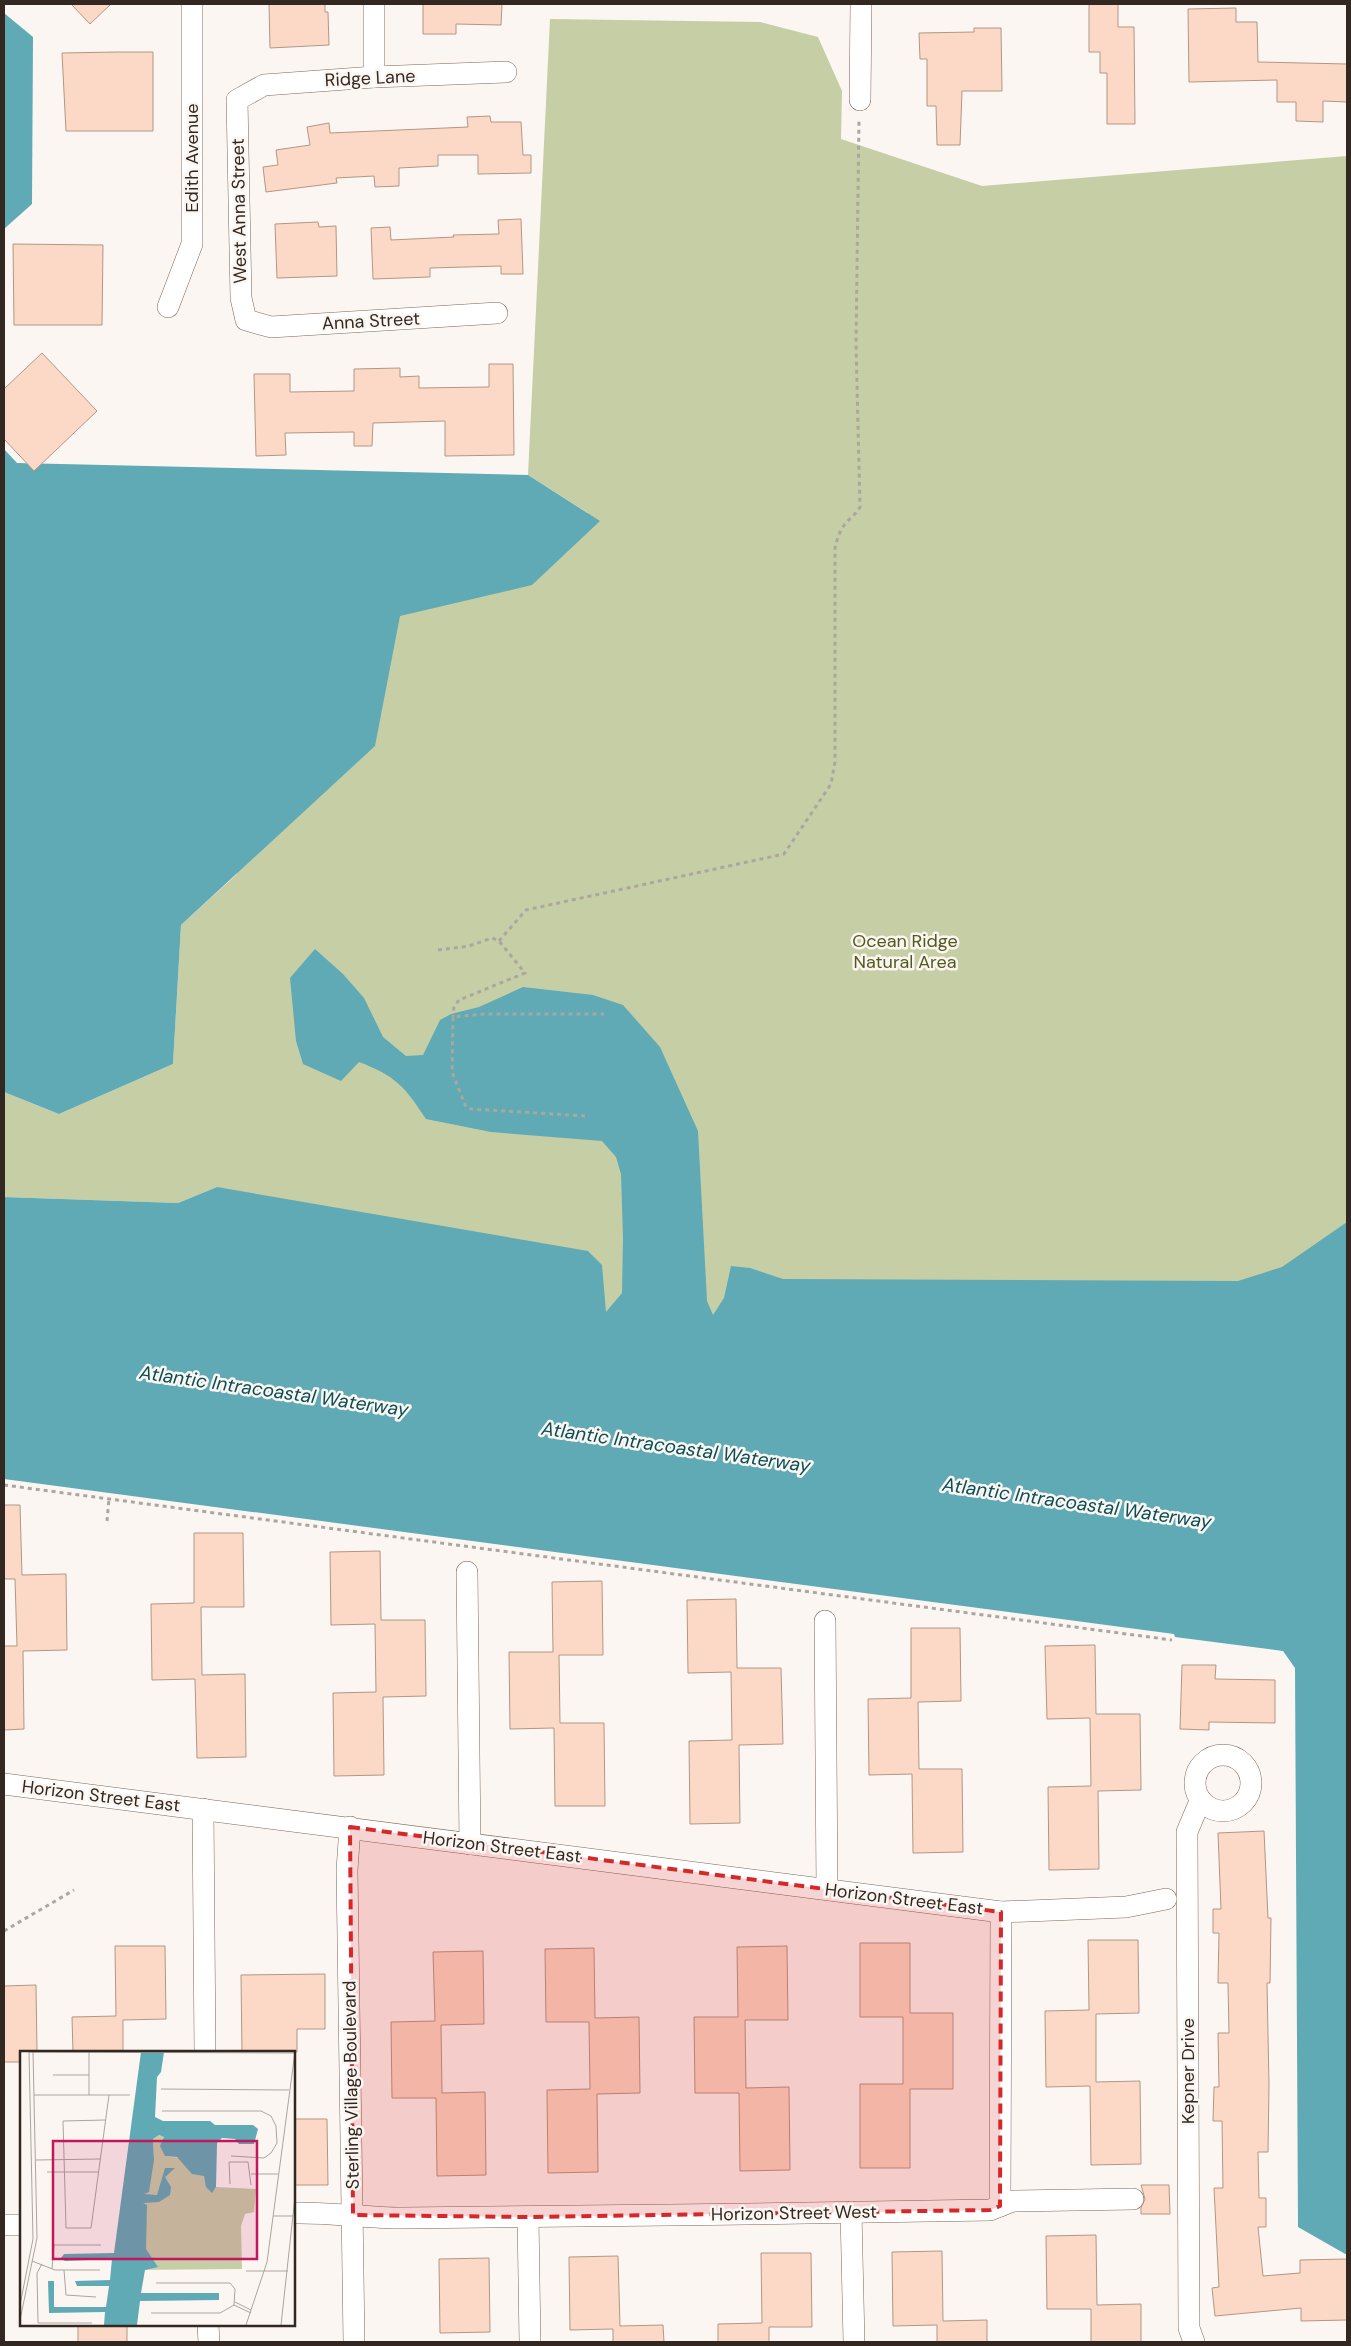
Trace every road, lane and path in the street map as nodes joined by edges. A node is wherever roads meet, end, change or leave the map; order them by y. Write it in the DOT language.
graph roads {
  1 [pos="192,4"];
  2 [pos="374,4"];
  3 [pos="861,4"];
  4 [pos="506,72"];
  5 [pos="374,77"];
  6 [pos="238,100"];
  7 [pos="860,100"];
  8 [pos="168,307"];
  9 [pos="497,313"];
  10 [pos="246,320"];
  11 [pos="499,941"];
  12 [pos="438,950"];
  13 [pos="604,1014"];
  14 [pos="453,1017"];
  15 [pos="585,1116"];
  16 [pos="4,1485"];
  17 [pos="109,1499"];
  18 [pos="107,1521"];
  19 [pos="467,1572"];
  20 [pos="825,1621"];
  21 [pos="1172,1640"];
  22 [pos="4,1784"];
  23 [pos="1200,1801"];
  24 [pos="203,1809"];
  25 [pos="350,1827"];
  26 [pos="470,1844"];
  27 [pos="826,1889"];
  28 [pos="74,1890"];
  29 [pos="1166,1899"];
  30 [pos="1001,1912"];
  31 [pos="4,1931"];
  32 [pos="205,2051"];
  33 [pos="1133,2199"];
  34 [pos="1000,2206"];
  35 [pos="295,2212"];
  36 [pos="851,2212"];
  37 [pos="353,2215"];
  38 [pos="528,2218"];
  39 [pos="4,2225"];
  40 [pos="20,2225"];
  41 [pos="208,2326"];
  42 [pos="208,2342"];
  43 [pos="354,2342"];
  44 [pos="530,2342"];
  45 [pos="854,2342"];
  46 [pos="1194,2342"];
  1 -- 8 [label="street, Edith Avenue"];
  2 -- 5 [label="street"];
  3 -- 7 [label="street"];
  4 -- 5 [label="street, Ridge Lane"];
  5 -- 6 [label="street, Ridge Lane"];
  6 -- 10 [label="street, West Anna Street"];
  7 -- 11 [label="path"];
  9 -- 10 [label="street, Anna Street"];
  11 -- 12 [label="path"];
  11 -- 14 [label="path"];
  13 -- 14 [label="path"];
  14 -- 15 [label="path"];
  16 -- 17 [label="path"];
  17 -- 18 [label="path"];
  17 -- 21 [label="path"];
  19 -- 26 [label="street"];
  20 -- 27 [label="street"];
  22 -- 24 [label="street, Horizon Street East"];
  23 -- 46 [label="street, Kepner Drive"];
  24 -- 25 [label="street, Horizon Street East"];
  24 -- 32 [label="street"];
  25 -- 26 [label="street, Horizon Street East"];
  25 -- 37 [label="street, Sterling Village Boulevard"];
  26 -- 27 [label="street, Horizon Street East"];
  27 -- 30 [label="street, Horizon Street East"];
  28 -- 31 [label="path"];
  29 -- 30 [label="street, Horizon Street East"];
  30 -- 34 [label="street"];
  33 -- 34 [label="street, Horizon Street West"];
  34 -- 36 [label="street, Horizon Street West"];
  35 -- 37 [label="street, Horizon Street West"];
  36 -- 38 [label="street, Horizon Street West"];
  36 -- 45 [label="street"];
  37 -- 38 [label="street, Horizon Street West"];
  37 -- 43 [label="street, Sterling Village Boulevard"];
  38 -- 44 [label="street"];
  39 -- 40 [label="street"];
  41 -- 42 [label="street"];
}
